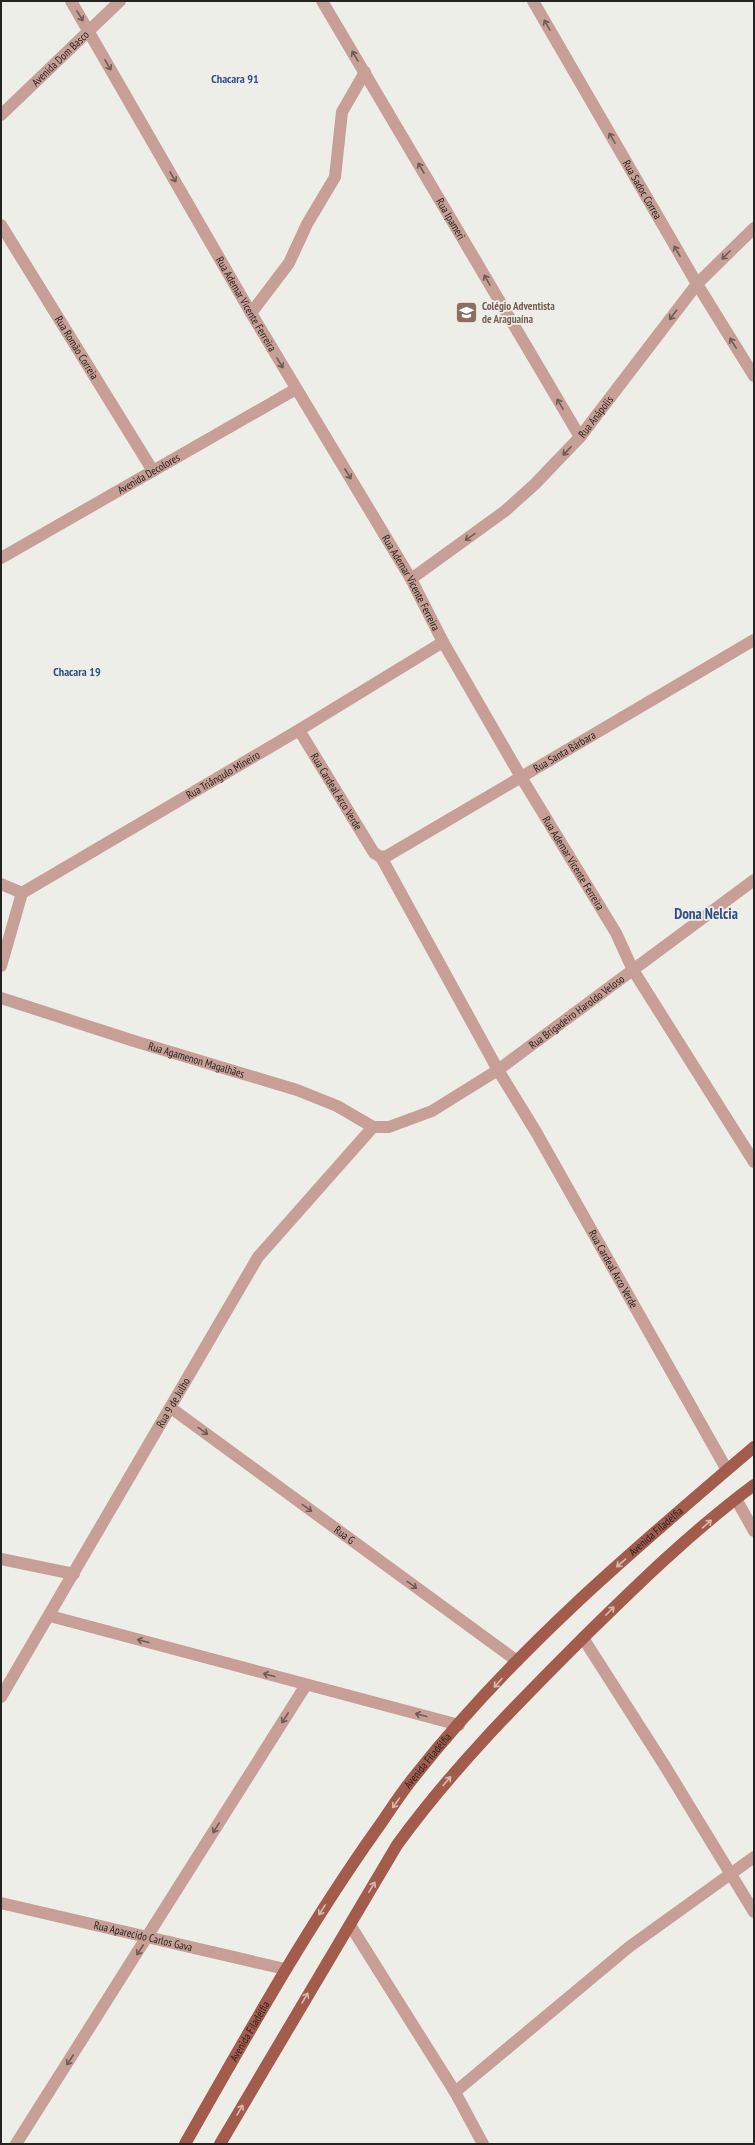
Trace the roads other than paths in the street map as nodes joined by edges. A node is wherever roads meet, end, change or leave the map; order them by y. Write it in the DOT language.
graph roads {
  1 [pos="71,1"];
  2 [pos="120,1"];
  3 [pos="322,1"];
  4 [pos="533,1"];
  5 [pos="89,31"];
  6 [pos="364,72"];
  7 [pos="1,115"];
  8 [pos="1,225"];
  9 [pos="754,228"];
  10 [pos="697,284"];
  11 [pos="251,313"];
  12 [pos="754,376"];
  13 [pos="296,389"];
  14 [pos="580,437"];
  15 [pos="153,471"];
  16 [pos="1,558"];
  17 [pos="411,579"];
  18 [pos="754,640"];
  19 [pos="443,642"];
  20 [pos="299,730"];
  21 [pos="521,777"];
  22 [pos="377,855"];
  23 [pos="754,880"];
  24 [pos="1,884"];
  25 [pos="22,893"];
  26 [pos="1,966"];
  27 [pos="633,970"];
  28 [pos="1,998"];
  29 [pos="498,1070"];
  30 [pos="373,1127"];
  31 [pos="754,1162"];
  32 [pos="171,1408"];
  33 [pos="754,1447"];
  34 [pos="728,1470"];
  35 [pos="754,1485"];
  36 [pos="736,1499"];
  37 [pos="754,1530"];
  38 [pos="1,1559"];
  39 [pos="74,1574"];
  40 [pos="50,1616"];
  41 [pos="583,1638"];
  42 [pos="517,1661"];
  43 [pos="306,1685"];
  44 [pos="1,1697"];
  45 [pos="459,1725"];
  46 [pos="754,1857"];
  47 [pos="731,1874"];
  48 [pos="1,1903"];
  49 [pos="754,1912"];
  50 [pos="350,1925"];
  51 [pos="149,1936"];
  52 [pos="285,1969"];
  53 [pos="455,2092"];
  54 [pos="16,2144"];
  55 [pos="185,2144"];
  56 [pos="220,2144"];
  57 [pos="483,2144"];
  1 -- 5 [label="street, Rua Ademar Vicente Ferreira, one-way"];
  2 -- 5 [label="street, Avenida Dom Basco"];
  6 -- 3 [label="street, Rua Ipameri, one-way"];
  10 -- 4 [label="street, Rua Sadoc Correa, one-way"];
  5 -- 7 [label="street, Avenida Dom Basco"];
  5 -- 11 [label="street, Rua Ademar Vicente Ferreira, one-way"];
  6 -- 11 [label="street"];
  14 -- 6 [label="street, Rua Ipameri, one-way"];
  8 -- 15 [label="street, Rua Romão Correia"];
  9 -- 10 [label="street, Rua Anápolis, one-way"];
  12 -- 10 [label="street, Rua Sadoc Correa, one-way"];
  10 -- 14 [label="street, Rua Anápolis, one-way"];
  11 -- 13 [label="street, Rua Ademar Vicente Ferreira, one-way"];
  13 -- 15 [label="street, Avenida Decolores"];
  13 -- 17 [label="street, Rua Ademar Vicente Ferreira, one-way"];
  14 -- 17 [label="street, Rua Anápolis, one-way"];
  15 -- 16 [label="street, Avenida Decolores"];
  17 -- 19 [label="street, Rua Ademar Vicente Ferreira"];
  18 -- 21 [label="street, Rua Santa Bárbara"];
  19 -- 20 [label="street, Rua Triângulo Mineiro"];
  19 -- 21 [label="street, Rua Ademar Vicente Ferreira"];
  20 -- 22 [label="street, Rua Cardeal Arco Verde"];
  20 -- 25 [label="street, Rua Triângulo Mineiro"];
  21 -- 22 [label="street, Rua Santa Bárbara"];
  21 -- 27 [label="street, Rua Ademar Vicente Ferreira"];
  22 -- 29 [label="street, Rua Cardeal Arco Verde"];
  23 -- 27 [label="street, Rua Brigadeiro Haroldo Veloso"];
  24 -- 25 [label="street"];
  25 -- 26 [label="street"];
  27 -- 29 [label="street, Rua Brigadeiro Haroldo Veloso"];
  27 -- 31 [label="street, Rua Ademar Vicente Ferreira"];
  28 -- 30 [label="street, Rua Agamenon Magalhães"];
  29 -- 30 [label="street, Rua Brigadeiro Haroldo Veloso"];
  29 -- 34 [label="street, Rua Cardeal Arco Verde"];
  30 -- 32 [label="street, Rua 9 de Julho"];
  32 -- 39 [label="street, Rua 9 de Julho"];
  32 -- 42 [label="street, Rua G, one-way"];
  33 -- 34 [label="main road, Avenida Filadélfia"];
  34 -- 42 [label="main road, Avenida Filadélfia, one-way"];
  35 -- 36 [label="main road"];
  36 -- 37 [label="street"];
  41 -- 36 [label="main road, one-way"];
  38 -- 39 [label="street"];
  39 -- 40 [label="street, Rua 9 de Julho"];
  43 -- 40 [label="street, one-way"];
  40 -- 44 [label="street, Rua 9 de Julho"];
  41 -- 47 [label="street"];
  50 -- 41 [label="main road, one-way"];
  42 -- 45 [label="main road, Avenida Filadélfia, one-way"];
  45 -- 43 [label="street, one-way"];
  43 -- 51 [label="street, one-way"];
  45 -- 52 [label="main road, Avenida Filadélfia, one-way"];
  46 -- 47 [label="street"];
  47 -- 49 [label="street"];
  47 -- 53 [label="street"];
  48 -- 51 [label="street, Rua Aparecido Carlos Gava"];
  50 -- 53 [label="street"];
  56 -- 50 [label="main road, one-way"];
  51 -- 52 [label="street, Rua Aparecido Carlos Gava"];
  51 -- 54 [label="street, one-way"];
  52 -- 55 [label="main road, Avenida Filadélfia"];
  53 -- 57 [label="street"];
}
